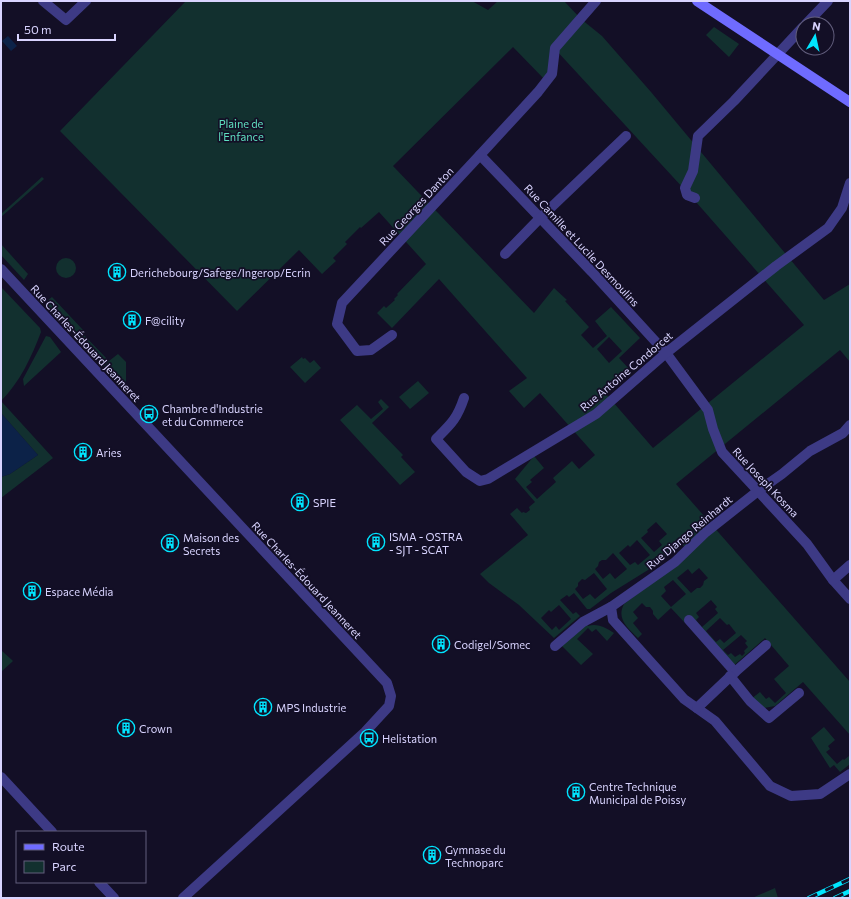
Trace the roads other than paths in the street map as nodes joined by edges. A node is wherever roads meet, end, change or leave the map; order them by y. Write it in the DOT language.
graph roads {
  1 [pos="43,1"];
  2 [pos="86,1"];
  3 [pos="596,1"];
  4 [pos="697,1"];
  5 [pos="828,1"];
  6 [pos="814,16"];
  7 [pos="795,35"];
  8 [pos="776,54"];
  9 [pos="850,102"];
  10 [pos="626,136"];
  11 [pos="480,155"];
  12 [pos="850,183"];
  13 [pos="695,198"];
  14 [pos="540,218"];
  15 [pos="505,254"];
  16 [pos="1,268"];
  17 [pos="392,335"];
  18 [pos="666,353"];
  19 [pos="464,398"];
  20 [pos="850,425"];
  21 [pos="758,491"];
  22 [pos="850,565"];
  23 [pos="833,580"];
  24 [pos="850,599"];
  25 [pos="611,607"];
  26 [pos="689,620"];
  27 [pos="766,645"];
  28 [pos="555,646"];
  29 [pos="732,674"];
  30 [pos="799,693"];
  31 [pos="698,708"];
  32 [pos="850,774"];
  33 [pos="1,777"];
  34 [pos="51,831"];
  35 [pos="100,883"];
  36 [pos="114,898"];
  37 [pos="183,898"];
  1 -- 2 [label="street"];
  3 -- 11 [label="street, Rue Georges Danton"];
  4 -- 8 [label="street"];
  5 -- 6 [label="street"];
  7 -- 8 [label="street"];
  8 -- 9 [label="street"];
  8 -- 13 [label="street"];
  10 -- 14 [label="street"];
  11 -- 14 [label="street, Rue Camille et Lucile Desmoulins"];
  11 -- 17 [label="street, Rue Georges Danton"];
  12 -- 18 [label="street, Rue Antoine Condorcet"];
  14 -- 15 [label="street"];
  14 -- 18 [label="street, Rue Camille et Lucile Desmoulins"];
  16 -- 37 [label="street, Rue Charles-Édouard Jeanneret"];
  18 -- 19 [label="street, Rue Antoine Condorcet"];
  18 -- 21 [label="street, Rue Joseph Kosma"];
  20 -- 21 [label="street, Rue Django Reinhardt"];
  21 -- 23 [label="street, Rue Joseph Kosma"];
  21 -- 25 [label="street, Rue Django Reinhardt"];
  22 -- 23 [label="street"];
  23 -- 24 [label="street, Rue Joseph Kosma"];
  25 -- 28 [label="street, Rue Django Reinhardt"];
  25 -- 31 [label="street"];
  26 -- 29 [label="street"];
  27 -- 29 [label="street"];
  29 -- 30 [label="street"];
  29 -- 31 [label="street"];
  31 -- 32 [label="street"];
  33 -- 34 [label="street"];
  35 -- 36 [label="street"];
}
